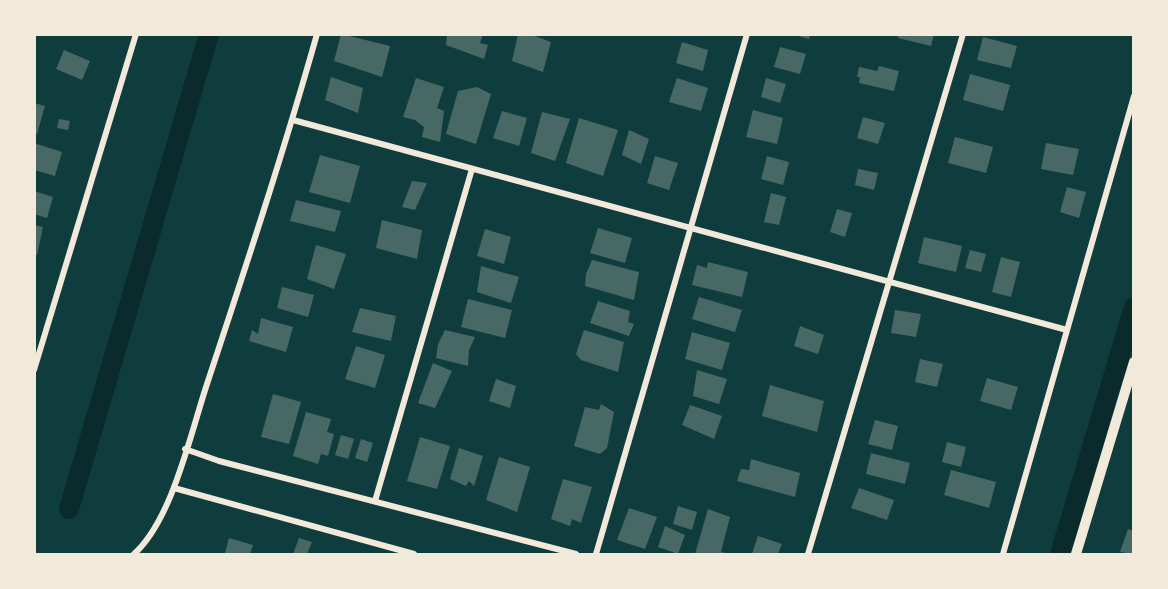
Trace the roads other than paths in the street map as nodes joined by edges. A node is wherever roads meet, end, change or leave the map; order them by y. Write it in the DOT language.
graph roads {
  1 [pos="136,34"];
  2 [pos="317,34"];
  3 [pos="747,34"];
  4 [pos="963,34"];
  5 [pos="1134,96"];
  6 [pos="292,120"];
  7 [pos="472,169"];
  8 [pos="691,228"];
  9 [pos="889,282"];
  10 [pos="1067,330"];
  11 [pos="1134,362"];
  12 [pos="34,370"];
  13 [pos="185,449"];
  14 [pos="174,488"];
  15 [pos="375,501"];
  16 [pos="134,555"];
  17 [pos="414,555"];
  18 [pos="576,555"];
  19 [pos="596,555"];
  20 [pos="808,555"];
  21 [pos="1003,555"];
  22 [pos="1076,555"];
  1 -- 12 [label="street"];
  2 -- 6 [label="street"];
  3 -- 8 [label="street"];
  4 -- 9 [label="street"];
  5 -- 10 [label="street"];
  6 -- 7 [label="street"];
  6 -- 13 [label="street"];
  7 -- 8 [label="street"];
  7 -- 15 [label="street"];
  8 -- 9 [label="street"];
  8 -- 19 [label="street"];
  9 -- 10 [label="street"];
  9 -- 20 [label="street"];
  10 -- 21 [label="street"];
  11 -- 22 [label="street"];
  13 -- 14 [label="street"];
  13 -- 15 [label="street"];
  14 -- 16 [label="street"];
  14 -- 17 [label="street"];
  15 -- 18 [label="street"];
}
